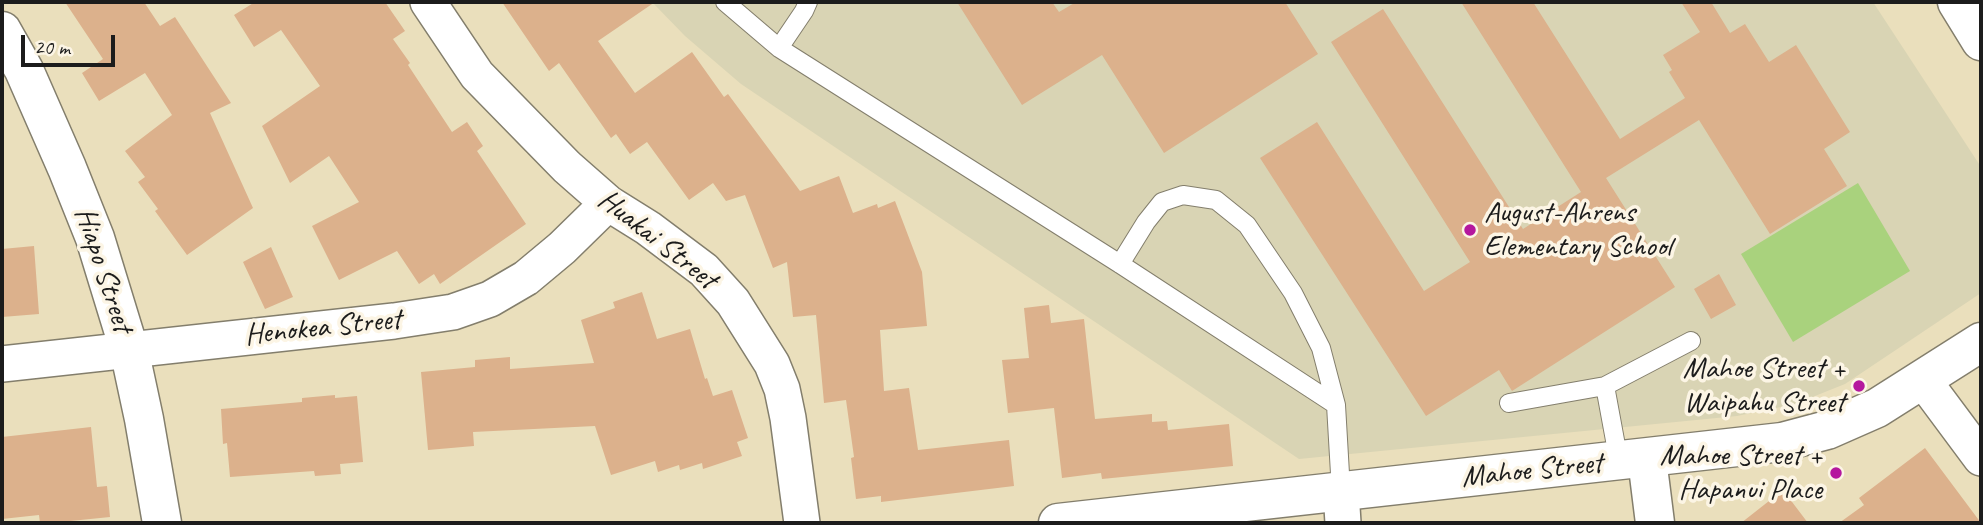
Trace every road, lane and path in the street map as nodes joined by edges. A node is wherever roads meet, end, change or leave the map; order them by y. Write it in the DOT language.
graph roads {
  1 [pos="428,2"];
  2 [pos="725,2"];
  3 [pos="808,2"];
  4 [pos="1957,2"];
  5 [pos="2,31"];
  6 [pos="1981,41"];
  7 [pos="779,48"];
  8 [pos="608,203"];
  9 [pos="1120,264"];
  10 [pos="1691,341"];
  11 [pos="1981,342"];
  12 [pos="129,349"];
  13 [pos="2,364"];
  14 [pos="1923,380"];
  15 [pos="1605,386"];
  16 [pos="1509,403"];
  17 [pos="1336,405"];
  18 [pos="1981,458"];
  19 [pos="1633,460"];
  20 [pos="1342,507"];
  21 [pos="162,523"];
  22 [pos="802,523"];
  23 [pos="1058,523"];
  24 [pos="1655,523"];
  1 -- 8 [label="street, Huakai Street"];
  2 -- 7 [label="lane"];
  3 -- 7 [label="lane"];
  4 -- 6 [label="street"];
  5 -- 12 [label="street, Hiapo Street"];
  7 -- 9 [label="lane"];
  8 -- 12 [label="street, Henokea Street"];
  8 -- 22 [label="street, Huakai Street"];
  9 -- 17 [label="lane"];
  9 -- 17 [label="lane"];
  10 -- 15 [label="lane"];
  11 -- 14 [label="street, Mahoe Street"];
  12 -- 13 [label="street, Henokea Street"];
  12 -- 21 [label="street, Hiapo Street"];
  14 -- 18 [label="street"];
  14 -- 19 [label="street, Mahoe Street"];
  15 -- 16 [label="lane"];
  15 -- 19 [label="lane"];
  17 -- 20 [label="lane"];
  19 -- 20 [label="street, Mahoe Street"];
  19 -- 24 [label="street"];
  20 -- 23 [label="street, Mahoe Street"];
}
